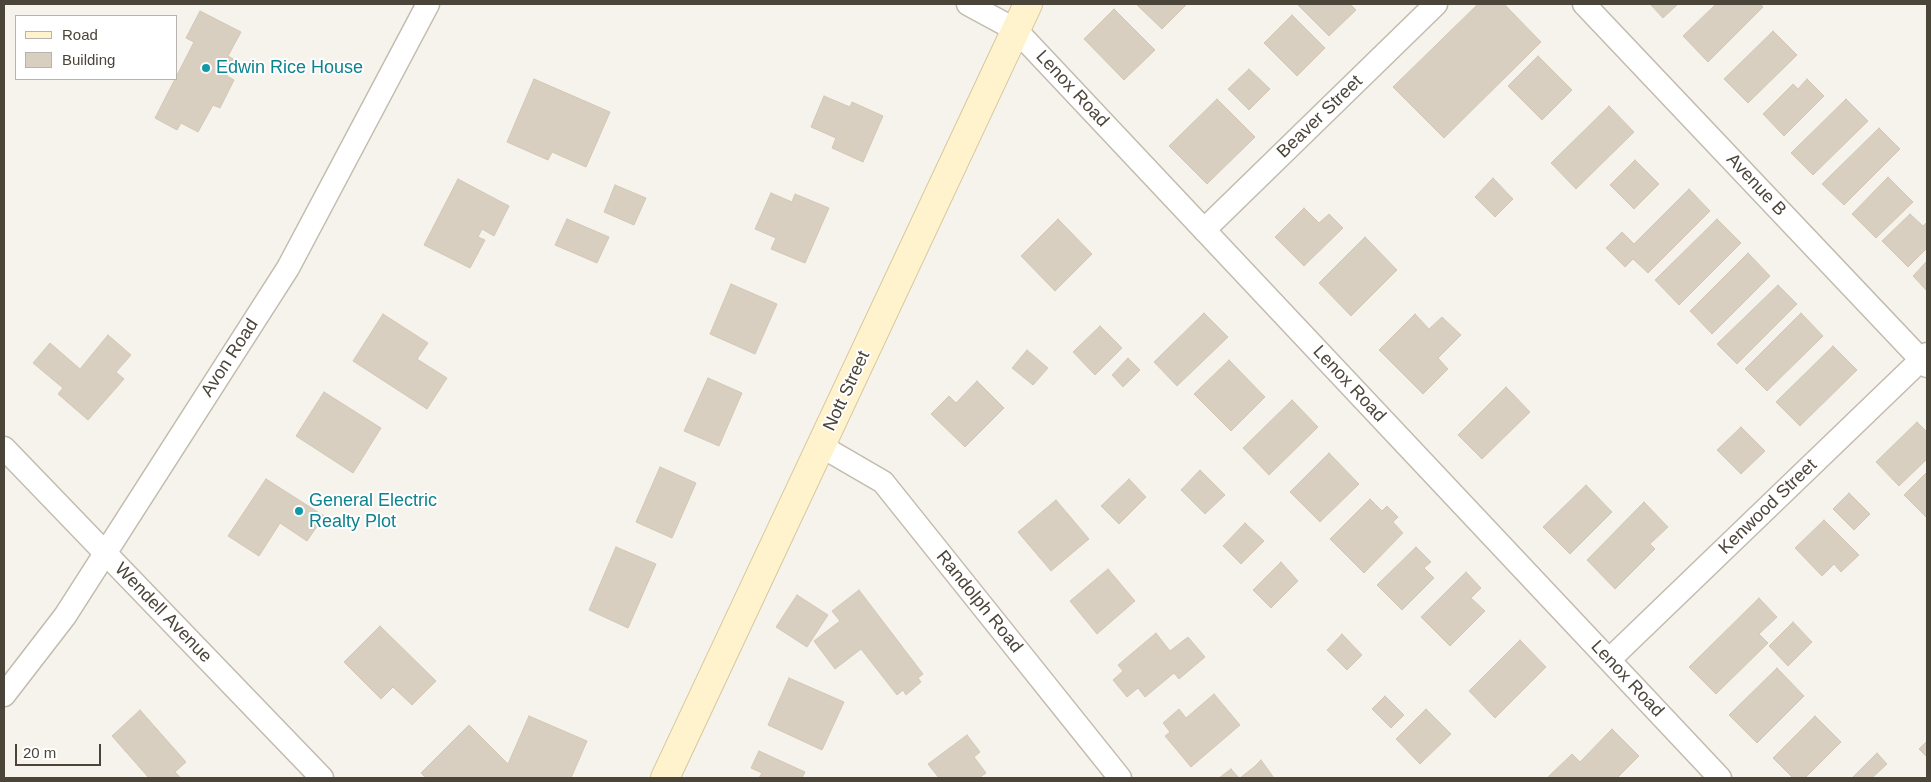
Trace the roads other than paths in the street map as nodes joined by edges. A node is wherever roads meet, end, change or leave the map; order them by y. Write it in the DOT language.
graph roads {
  1 [pos="428,4"];
  2 [pos="968,4"];
  3 [pos="1028,4"];
  4 [pos="1436,4"];
  5 [pos="1584,4"];
  6 [pos="1016,30"];
  7 [pos="1204,230"];
  8 [pos="1925,360"];
  9 [pos="820,446"];
  10 [pos="4,448"];
  11 [pos="105,553"];
  12 [pos="1609,660"];
  13 [pos="4,695"];
  14 [pos="322,778"];
  15 [pos="665,778"];
  16 [pos="1120,778"];
  17 [pos="1720,778"];
  1 -- 11 [label="street, Avon Road"];
  2 -- 6 [label="street, Lenox Road"];
  3 -- 6 [label="main road, Nott Street"];
  4 -- 7 [label="street, Beaver Street"];
  5 -- 8 [label="street, Avenue B"];
  6 -- 7 [label="street, Lenox Road"];
  6 -- 9 [label="main road, Nott Street"];
  7 -- 12 [label="street, Lenox Road"];
  8 -- 12 [label="street, Kenwood Street"];
  9 -- 15 [label="main road, Nott Street"];
  9 -- 16 [label="street, Randolph Road"];
  10 -- 11 [label="street, Wendell Avenue"];
  11 -- 13 [label="street, Avon Road"];
  11 -- 14 [label="street, Wendell Avenue"];
  12 -- 17 [label="street, Lenox Road"];
}
